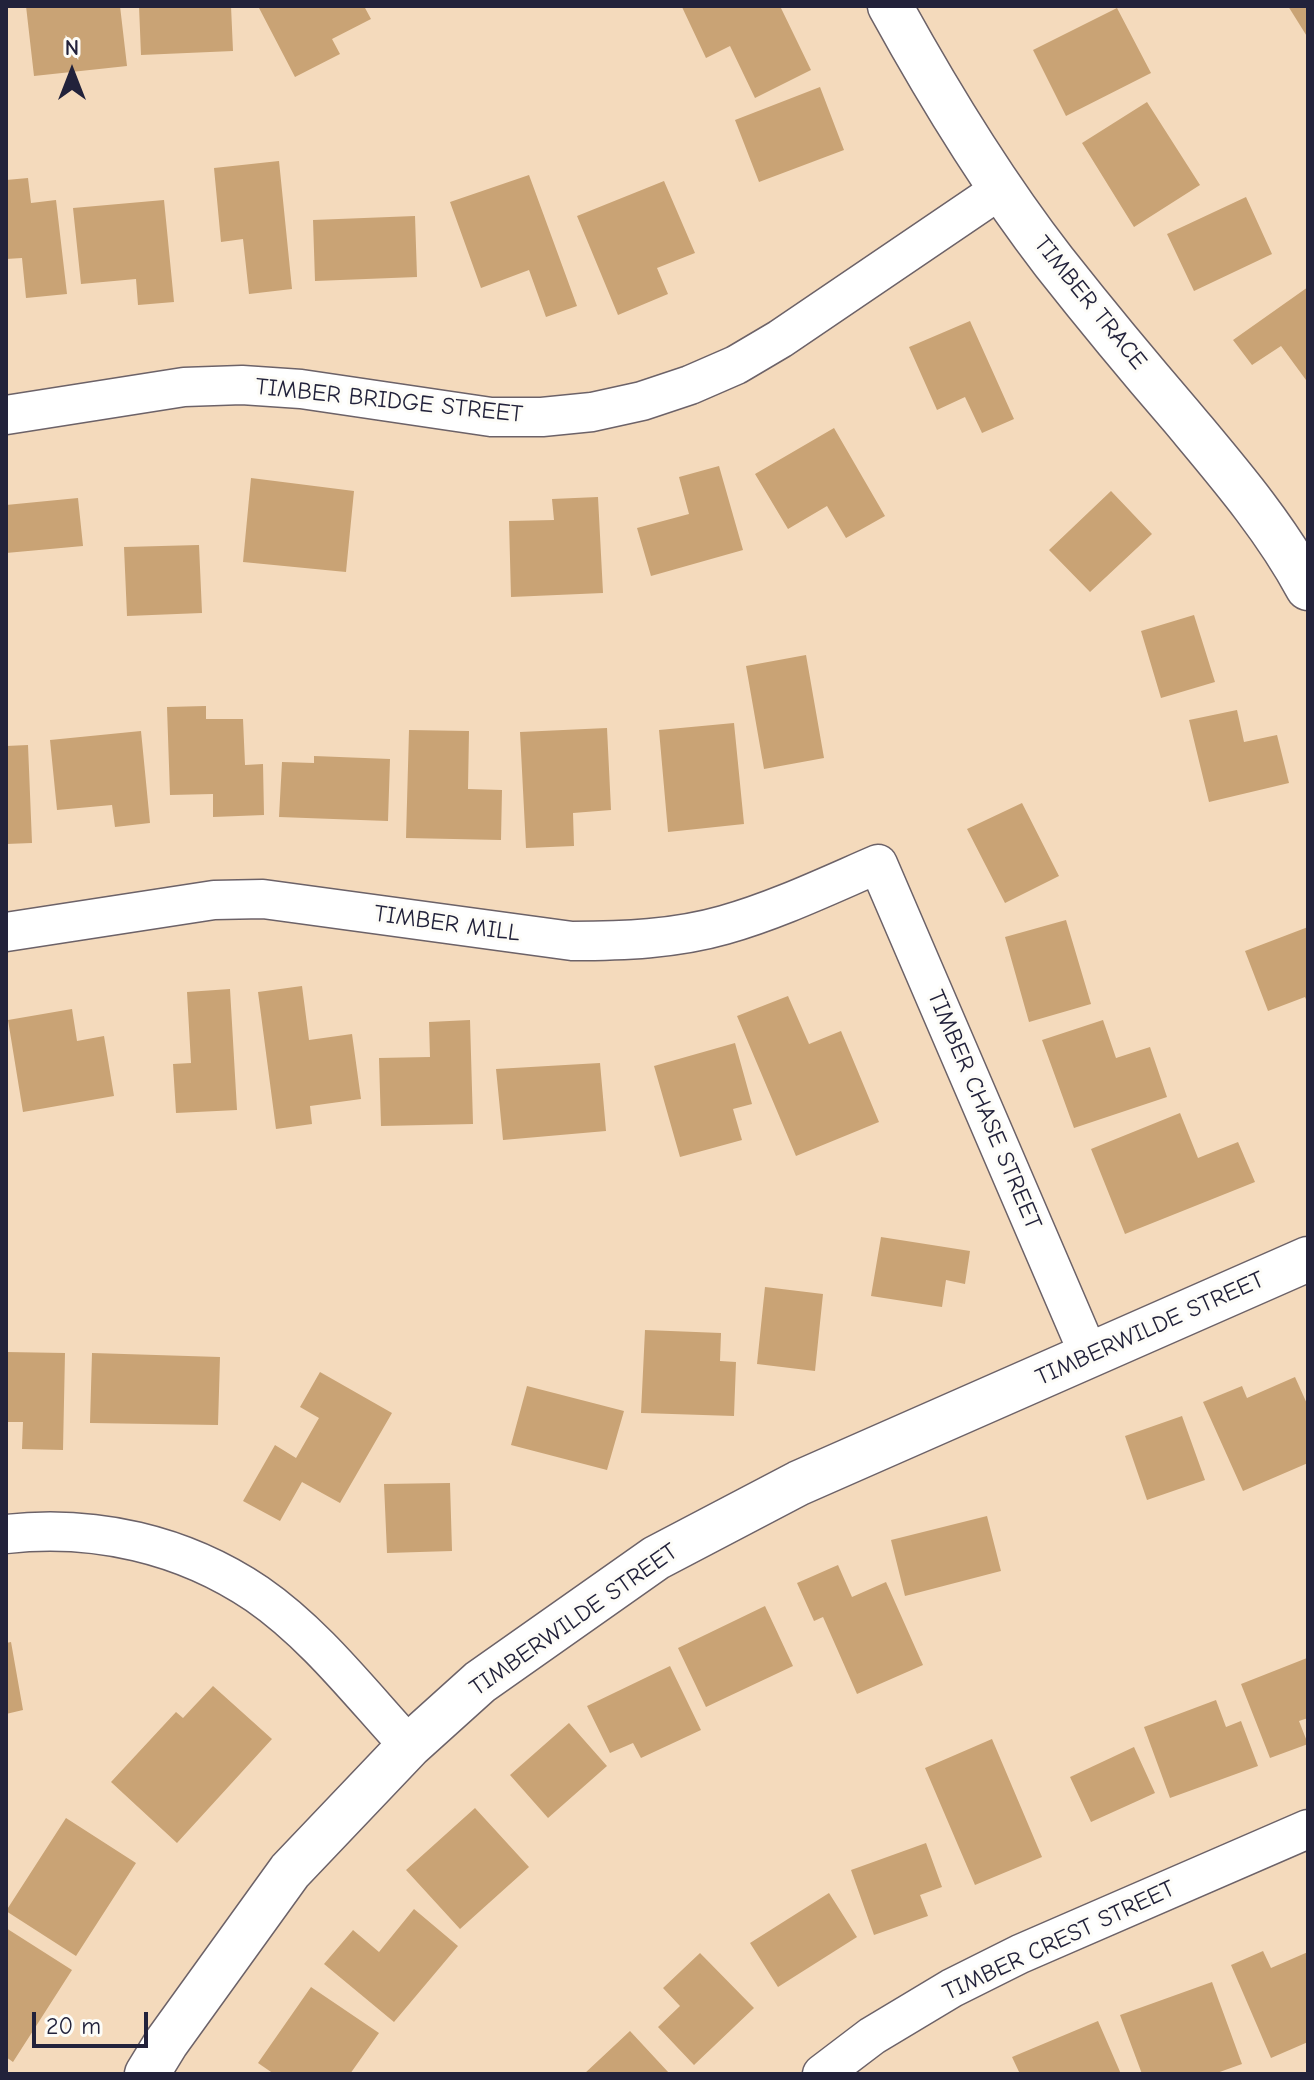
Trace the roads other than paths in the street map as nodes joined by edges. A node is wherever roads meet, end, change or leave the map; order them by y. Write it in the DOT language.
graph roads {
  1 [pos="890,6"];
  2 [pos="1001,189"];
  3 [pos="6,415"];
  4 [pos="1308,588"];
  5 [pos="878,864"];
  6 [pos="6,932"];
  7 [pos="1308,1259"];
  8 [pos="1089,1355"];
  9 [pos="6,1534"];
  10 [pos="409,1746"];
  11 [pos="1308,1829"];
  12 [pos="147,2074"];
  13 [pos="822,2074"];
  1 -- 2 [label="street, TIMBER TRACE"];
  2 -- 3 [label="street, TIMBER BRIDGE STREET"];
  2 -- 4 [label="street, TIMBER TRACE"];
  5 -- 6 [label="street, TIMBER MILL"];
  5 -- 8 [label="street, TIMBER CHASE STREET"];
  7 -- 8 [label="street, TIMBERWILDE STREET"];
  8 -- 10 [label="street, TIMBERWILDE STREET"];
  9 -- 10 [label="street"];
  10 -- 12 [label="street, TIMBERWILDE STREET"];
  11 -- 13 [label="street, TIMBER CREST STREET"];
}
